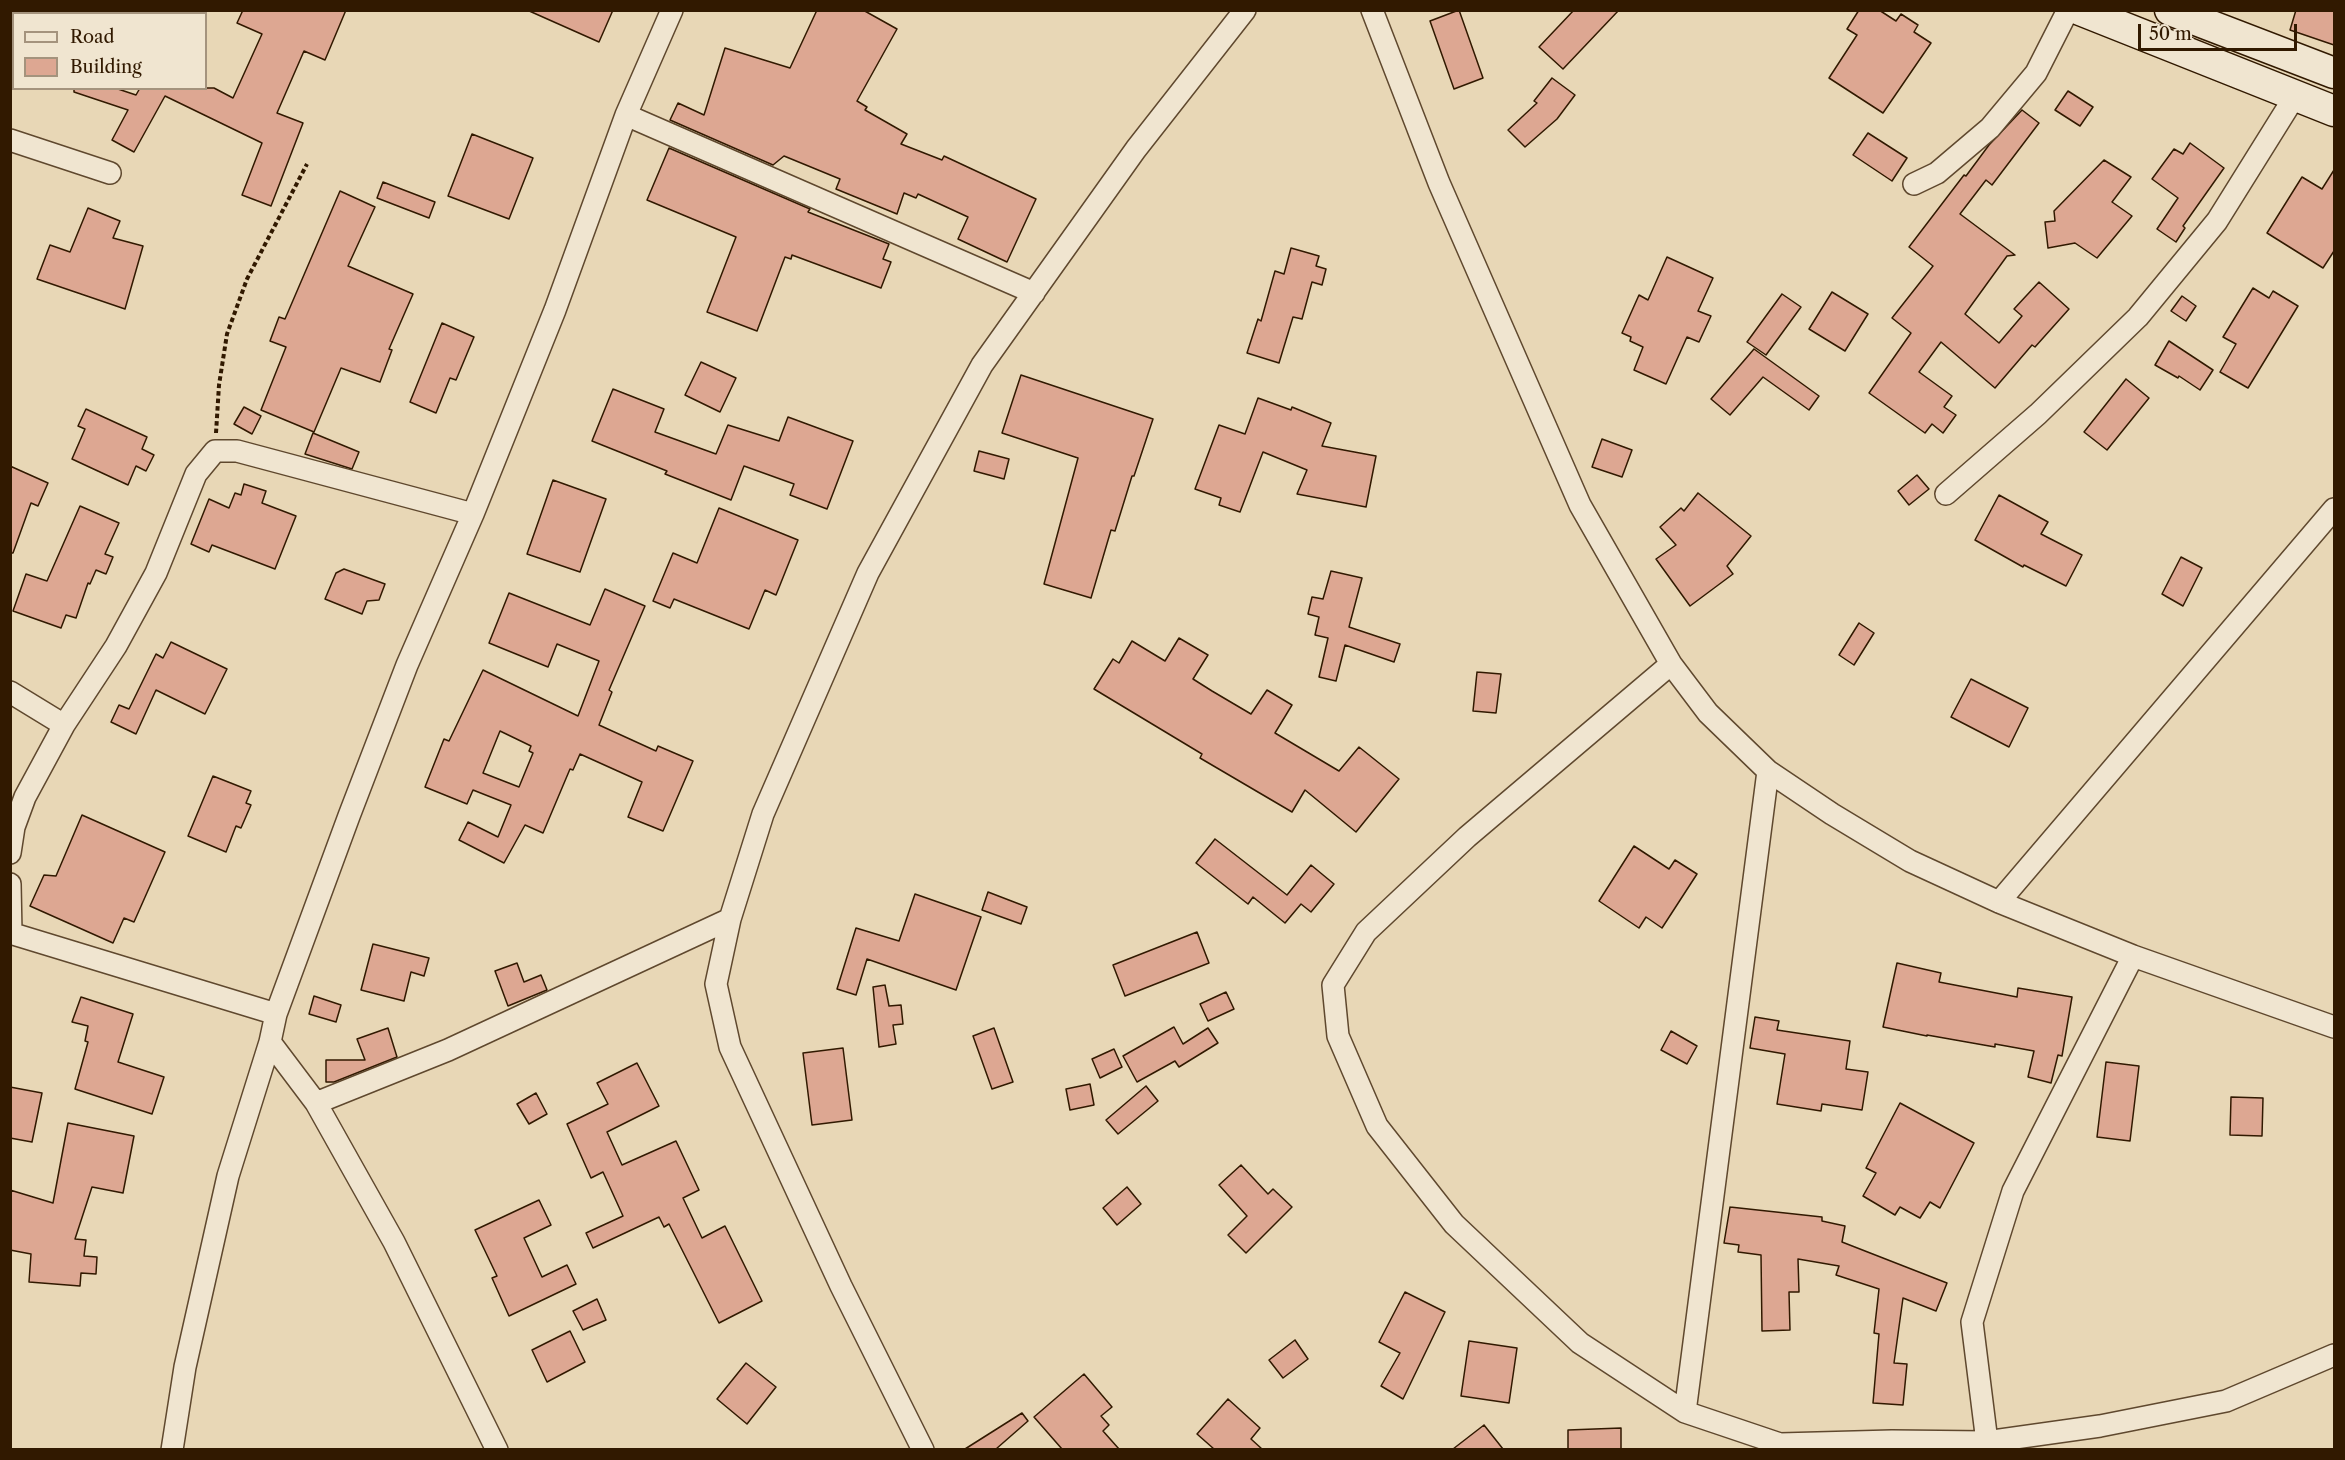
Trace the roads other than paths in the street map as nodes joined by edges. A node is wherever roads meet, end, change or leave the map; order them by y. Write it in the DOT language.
graph roads {
  1 [pos="672,10"];
  2 [pos="1245,10"];
  3 [pos="1372,10"];
  4 [pos="2068,10"];
  5 [pos="2080,10"];
  6 [pos="2170,10"];
  7 [pos="2334,73"];
  8 [pos="2295,96"];
  9 [pos="2334,111"];
  10 [pos="626,116"];
  11 [pos="10,140"];
  12 [pos="110,173"];
  13 [pos="1914,184"];
  14 [pos="1034,293"];
  15 [pos="1946,494"];
  16 [pos="2334,509"];
  17 [pos="473,514"];
  18 [pos="1671,664"];
  19 [pos="10,692"];
  20 [pos="64,725"];
  21 [pos="1768,771"];
  22 [pos="10,853"];
  23 [pos="10,884"];
  24 [pos="1999,902"];
  25 [pos="730,920"];
  26 [pos="11,933"];
  27 [pos="2133,956"];
  28 [pos="276,1014"];
  29 [pos="2334,1027"];
  30 [pos="270,1042"];
  31 [pos="316,1103"];
  32 [pos="2334,1355"];
  33 [pos="1685,1412"];
  34 [pos="1987,1446"];
  35 [pos="172,1449"];
  36 [pos="497,1449"];
  37 [pos="923,1449"];
  1 -- 10 [label="street"];
  2 -- 14 [label="street"];
  3 -- 18 [label="street"];
  4 -- 13 [label="street"];
  5 -- 8 [label="street"];
  6 -- 7 [label="street"];
  8 -- 9 [label="street"];
  8 -- 15 [label="street"];
  10 -- 14 [label="street"];
  10 -- 17 [label="street"];
  11 -- 12 [label="street"];
  14 -- 25 [label="street"];
  16 -- 24 [label="street"];
  17 -- 20 [label="street"];
  17 -- 28 [label="street"];
  18 -- 21 [label="street"];
  18 -- 33 [label="street"];
  19 -- 20 [label="street"];
  20 -- 22 [label="street"];
  21 -- 24 [label="street"];
  21 -- 33 [label="street"];
  23 -- 26 [label="street"];
  24 -- 27 [label="street"];
  25 -- 31 [label="street"];
  25 -- 37 [label="street"];
  26 -- 28 [label="street"];
  27 -- 29 [label="street"];
  27 -- 34 [label="street"];
  28 -- 30 [label="street"];
  30 -- 31 [label="street"];
  30 -- 35 [label="street"];
  31 -- 36 [label="street"];
  32 -- 34 [label="street"];
  33 -- 34 [label="street"];
}
